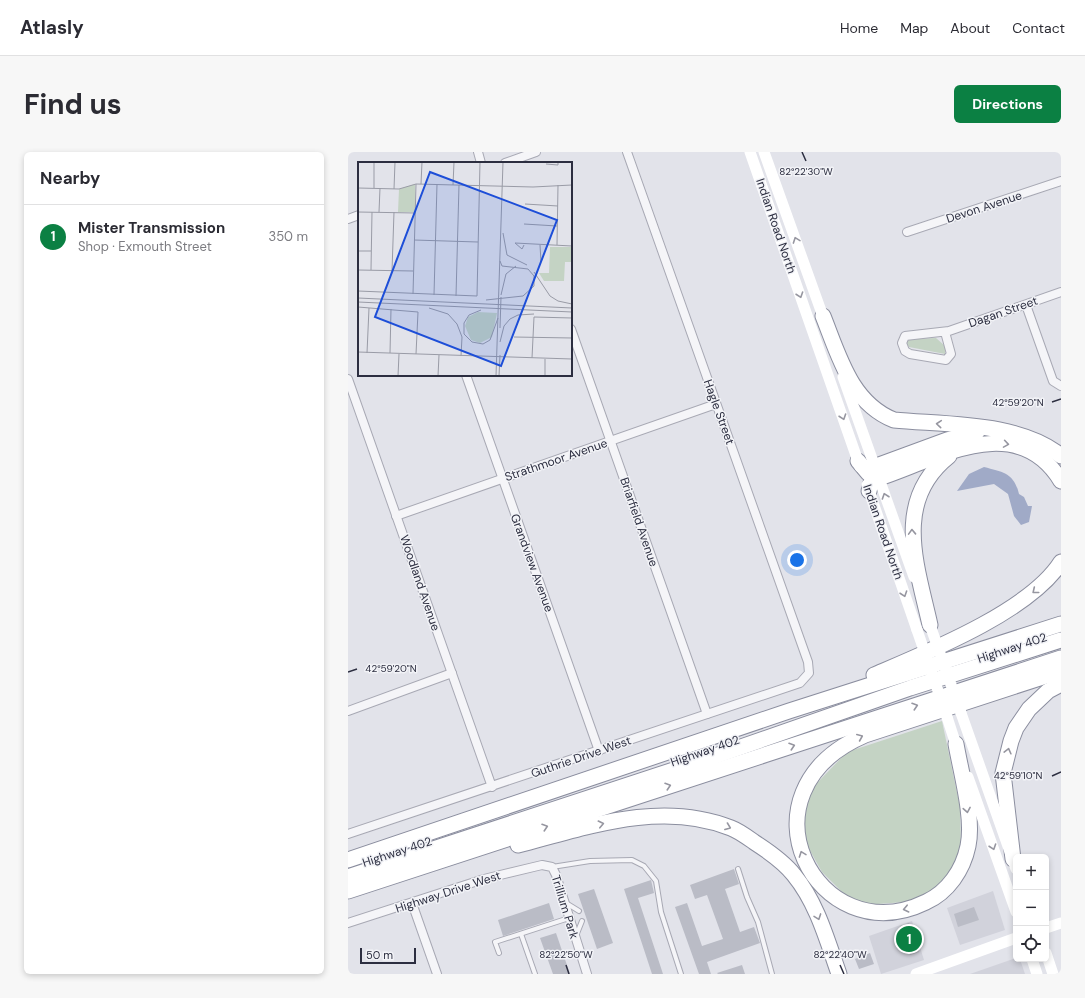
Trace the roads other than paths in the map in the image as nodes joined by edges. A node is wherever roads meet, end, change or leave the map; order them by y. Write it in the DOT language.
graph roads {
  1 [pos="478,152"];
  2 [pos="536,152"];
  3 [pos="627,152"];
  4 [pos="750,152"];
  5 [pos="764,152"];
  6 [pos="482,162"];
  7 [pos="510,162"];
  8 [pos="1061,181"];
  9 [pos="358,215"];
  10 [pos="348,218"];
  11 [pos="908,232"];
  12 [pos="1061,292"];
  13 [pos="1026,305"];
  14 [pos="823,316"];
  15 [pos="572,332"];
  16 [pos="945,332"];
  17 [pos="466,376"];
  18 [pos="348,382"];
  19 [pos="1061,386"];
  20 [pos="716,404"];
  21 [pos="992,429"];
  22 [pos="611,441"];
  23 [pos="968,446"];
  24 [pos="1061,456"];
  25 [pos="858,461"];
  26 [pos="876,474"];
  27 [pos="502,479"];
  28 [pos="1061,481"];
  29 [pos="869,491"];
  30 [pos="396,516"];
  31 [pos="1061,562"];
  32 [pos="1061,624"];
  33 [pos="923,627"];
  34 [pos="1061,632"];
  35 [pos="1061,640"];
  36 [pos="1061,658"];
  37 [pos="1061,671"];
  38 [pos="452,673"];
  39 [pos="809,673"];
  40 [pos="1061,684"];
  41 [pos="348,711"];
  42 [pos="789,711"];
  43 [pos="707,714"];
  44 [pos="956,744"];
  45 [pos="599,751"];
  46 [pos="492,787"];
  47 [pos="348,834"];
  48 [pos="1013,856"];
  49 [pos="348,860"];
  50 [pos="1013,861"];
  51 [pos="550,866"];
  52 [pos="348,868"];
  53 [pos="738,869"];
  54 [pos="348,877"];
  55 [pos="348,891"];
  56 [pos="348,896"];
  57 [pos="564,902"];
  58 [pos="412,903"];
  59 [pos="1013,904"];
  60 [pos="579,911"];
  61 [pos="569,918"];
  62 [pos="582,921"];
  63 [pos="348,923"];
  64 [pos="1061,923"];
  65 [pos="1049,927"];
  66 [pos="521,934"];
  67 [pos="575,938"];
  68 [pos="1013,939"];
  69 [pos="499,953"];
  70 [pos="1033,962"];
  71 [pos="1049,962"];
  72 [pos="437,974"];
  73 [pos="535,974"];
  74 [pos="587,974"];
  75 [pos="681,974"];
  76 [pos="772,974"];
  77 [pos="839,974"];
  78 [pos="916,974"];
  79 [pos="1037,974"];
  80 [pos="1053,974"];
  1 -- 6 [label="street"];
  2 -- 7 [label="street"];
  3 -- 20 [label="street, Hagle Street"];
  4 -- 25 [label="main road, Indian Road North, one-way"];
  14 -- 5 [label="main road, Indian Road North, one-way"];
  8 -- 11 [label="street, Devon Avenue"];
  9 -- 10 [label="street"];
  12 -- 13 [label="street, Dagan Street"];
  13 -- 16 [label="street, Dagan Street"];
  13 -- 19 [label="street"];
  21 -- 14 [label="highway, one-way"];
  14 -- 26 [label="main road, Indian Road North"];
  15 -- 22 [label="street, Briarfield Avenue"];
  16 -- 16 [label="street, Dagan Street"];
  17 -- 27 [label="street, Grandview Avenue"];
  18 -- 30 [label="street, Woodland Avenue"];
  20 -- 22 [label="street, Strathmoor Avenue"];
  20 -- 39 [label="street, Hagle Street"];
  21 -- 24 [label="highway"];
  21 -- 26 [label="highway"];
  22 -- 27 [label="street, Strathmoor Avenue"];
  22 -- 43 [label="street, Briarfield Avenue"];
  23 -- 26 [label="highway"];
  23 -- 28 [label="highway, one-way"];
  33 -- 23 [label="highway, one-way"];
  25 -- 26 [label="highway"];
  25 -- 29 [label="main road, Indian Road North"];
  26 -- 29 [label="highway"];
  33 -- 26 [label="main road, Indian Road North, one-way"];
  27 -- 30 [label="street, Strathmoor Avenue"];
  27 -- 45 [label="street, Grandview Avenue"];
  29 -- 33 [label="main road, Indian Road North, one-way"];
  30 -- 38 [label="street, Woodland Avenue"];
  31 -- 42 [label="highway, one-way"];
  32 -- 42 [label="highway"];
  33 -- 44 [label="main road, Indian Road North, bridge"];
  33 -- 50 [label="main road, Indian Road North, bridge"];
  34 -- 52 [label="highway, Highway 402"];
  35 -- 54 [label="highway"];
  55 -- 36 [label="highway, Highway 402, one-way"];
  44 -- 37 [label="highway, one-way"];
  38 -- 41 [label="street"];
  38 -- 46 [label="street, Woodland Avenue"];
  39 -- 43 [label="street, Guthrie Drive West"];
  48 -- 40 [label="highway, one-way"];
  42 -- 49 [label="highway"];
  43 -- 45 [label="street, Guthrie Drive West"];
  44 -- 59 [label="main road, Indian Road North, one-way"];
  45 -- 46 [label="street, Guthrie Drive West"];
  46 -- 47 [label="street, Guthrie Drive West"];
  51 -- 57 [label="street, Trillium Park"];
  51 -- 58 [label="street, Highway Drive West"];
  51 -- 75 [label="lane"];
  53 -- 76 [label="lane"];
  56 -- 77 [label="highway, one-way"];
  57 -- 60 [label="lane"];
  57 -- 61 [label="street, Trillium Park"];
  58 -- 63 [label="street, Highway Drive West"];
  58 -- 72 [label="street"];
  61 -- 66 [label="lane"];
  61 -- 67 [label="street, Trillium Park"];
  62 -- 67 [label="lane"];
  64 -- 65 [label="main road"];
  66 -- 69 [label="lane"];
  66 -- 73 [label="lane"];
  67 -- 74 [label="street, Trillium Park"];
  68 -- 78 [label="main road"];
  70 -- 79 [label="main road"];
  71 -- 80 [label="main road"];
}
